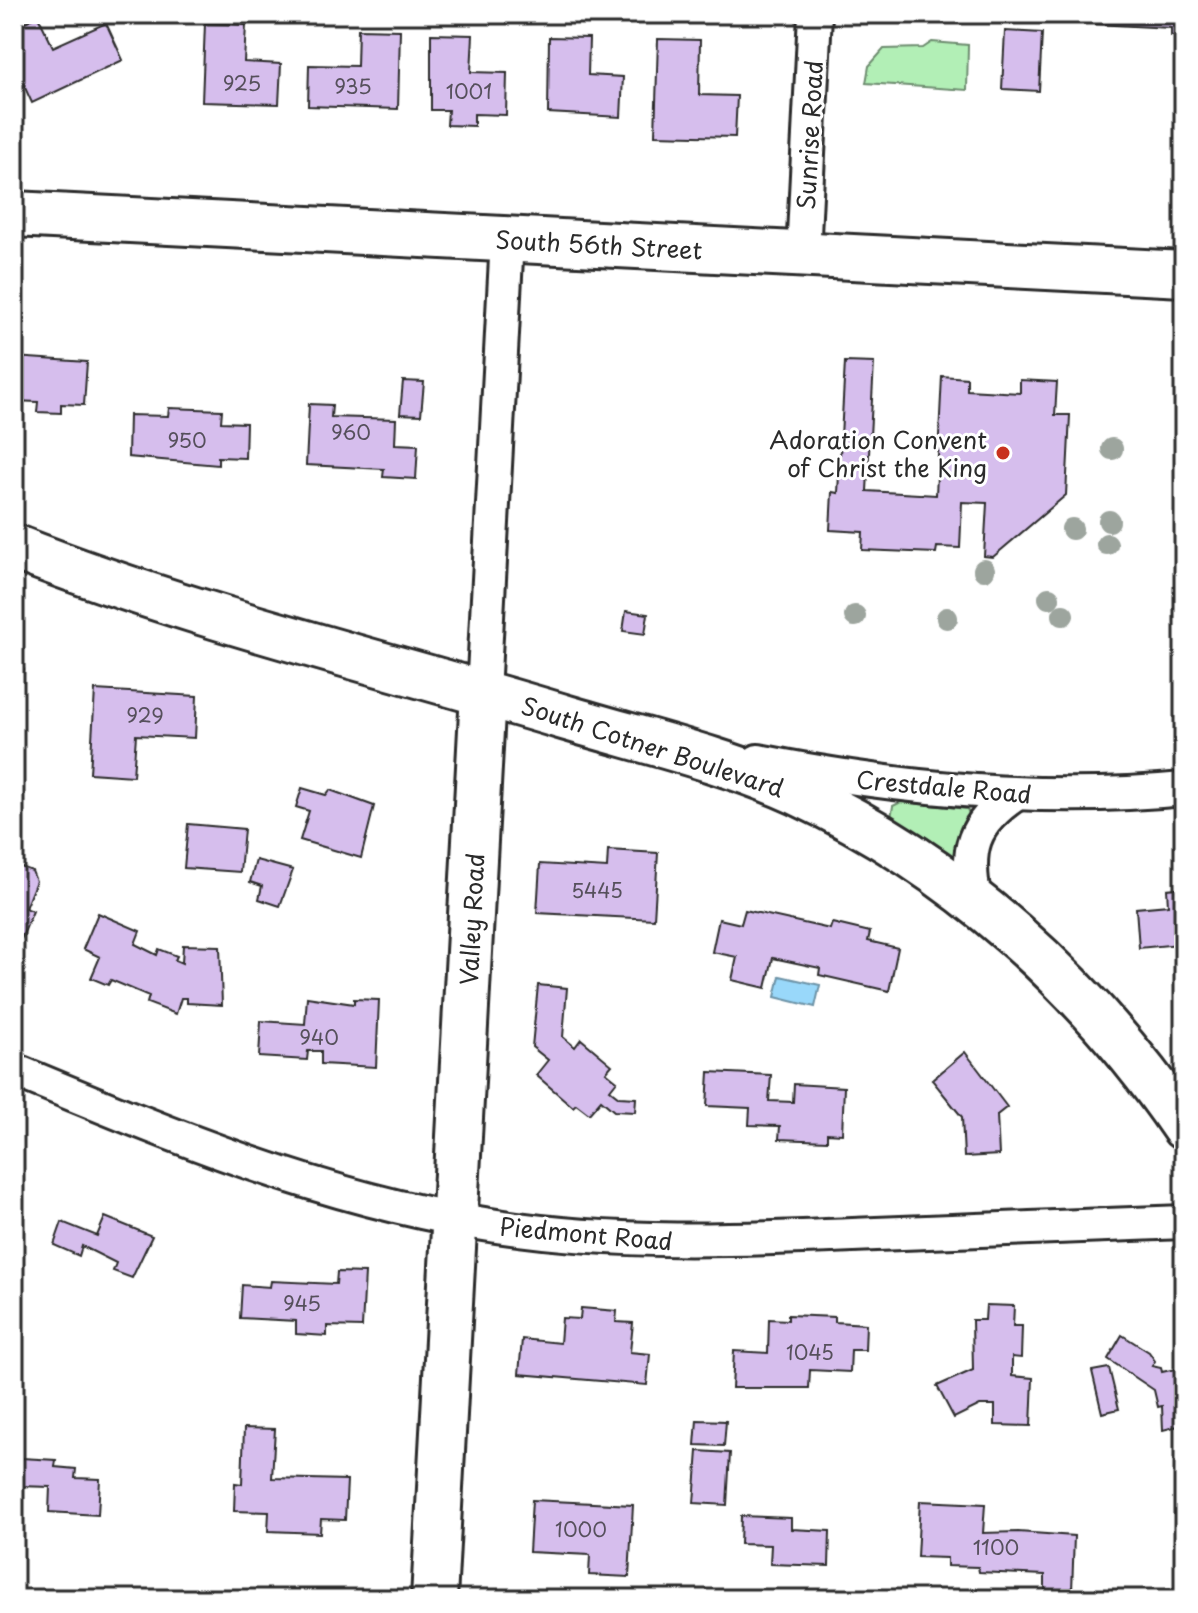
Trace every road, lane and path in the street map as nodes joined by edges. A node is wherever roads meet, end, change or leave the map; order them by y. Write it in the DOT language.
graph roads {
  1 [pos="815,14"];
  2 [pos="14,214"];
  3 [pos="507,239"];
  4 [pos="803,255"];
  5 [pos="1184,274"];
  6 [pos="14,547"];
  7 [pos="483,693"];
  8 [pos="709,760"];
  9 [pos="1184,789"];
  10 [pos="1016,794"];
  11 [pos="975,901"];
  12 [pos="14,1070"];
  13 [pos="1184,1127"];
  14 [pos="454,1218"];
  15 [pos="1184,1222"];
  16 [pos="434,1599"];
  1 -- 4 [label="street, Sunrise Road"];
  2 -- 3 [label="main road, South 56th Street"];
  3 -- 4 [label="main road, South 56th Street"];
  3 -- 7 [label="street, Valley Road"];
  4 -- 5 [label="main road, South 56th Street"];
  6 -- 7 [label="main road, South Cotner Boulevard"];
  7 -- 8 [label="main road, South Cotner Boulevard"];
  7 -- 14 [label="main road, Valley Road"];
  8 -- 10 [label="street, Crestdale Road"];
  8 -- 11 [label="main road, South Cotner Boulevard"];
  9 -- 10 [label="street, Crestdale Road"];
  10 -- 11 [label="street"];
  11 -- 13 [label="main road, South Cotner Boulevard"];
  12 -- 14 [label="street, Piedmont Road"];
  14 -- 15 [label="street, Piedmont Road"];
  14 -- 16 [label="main road, Valley Road"];
}
